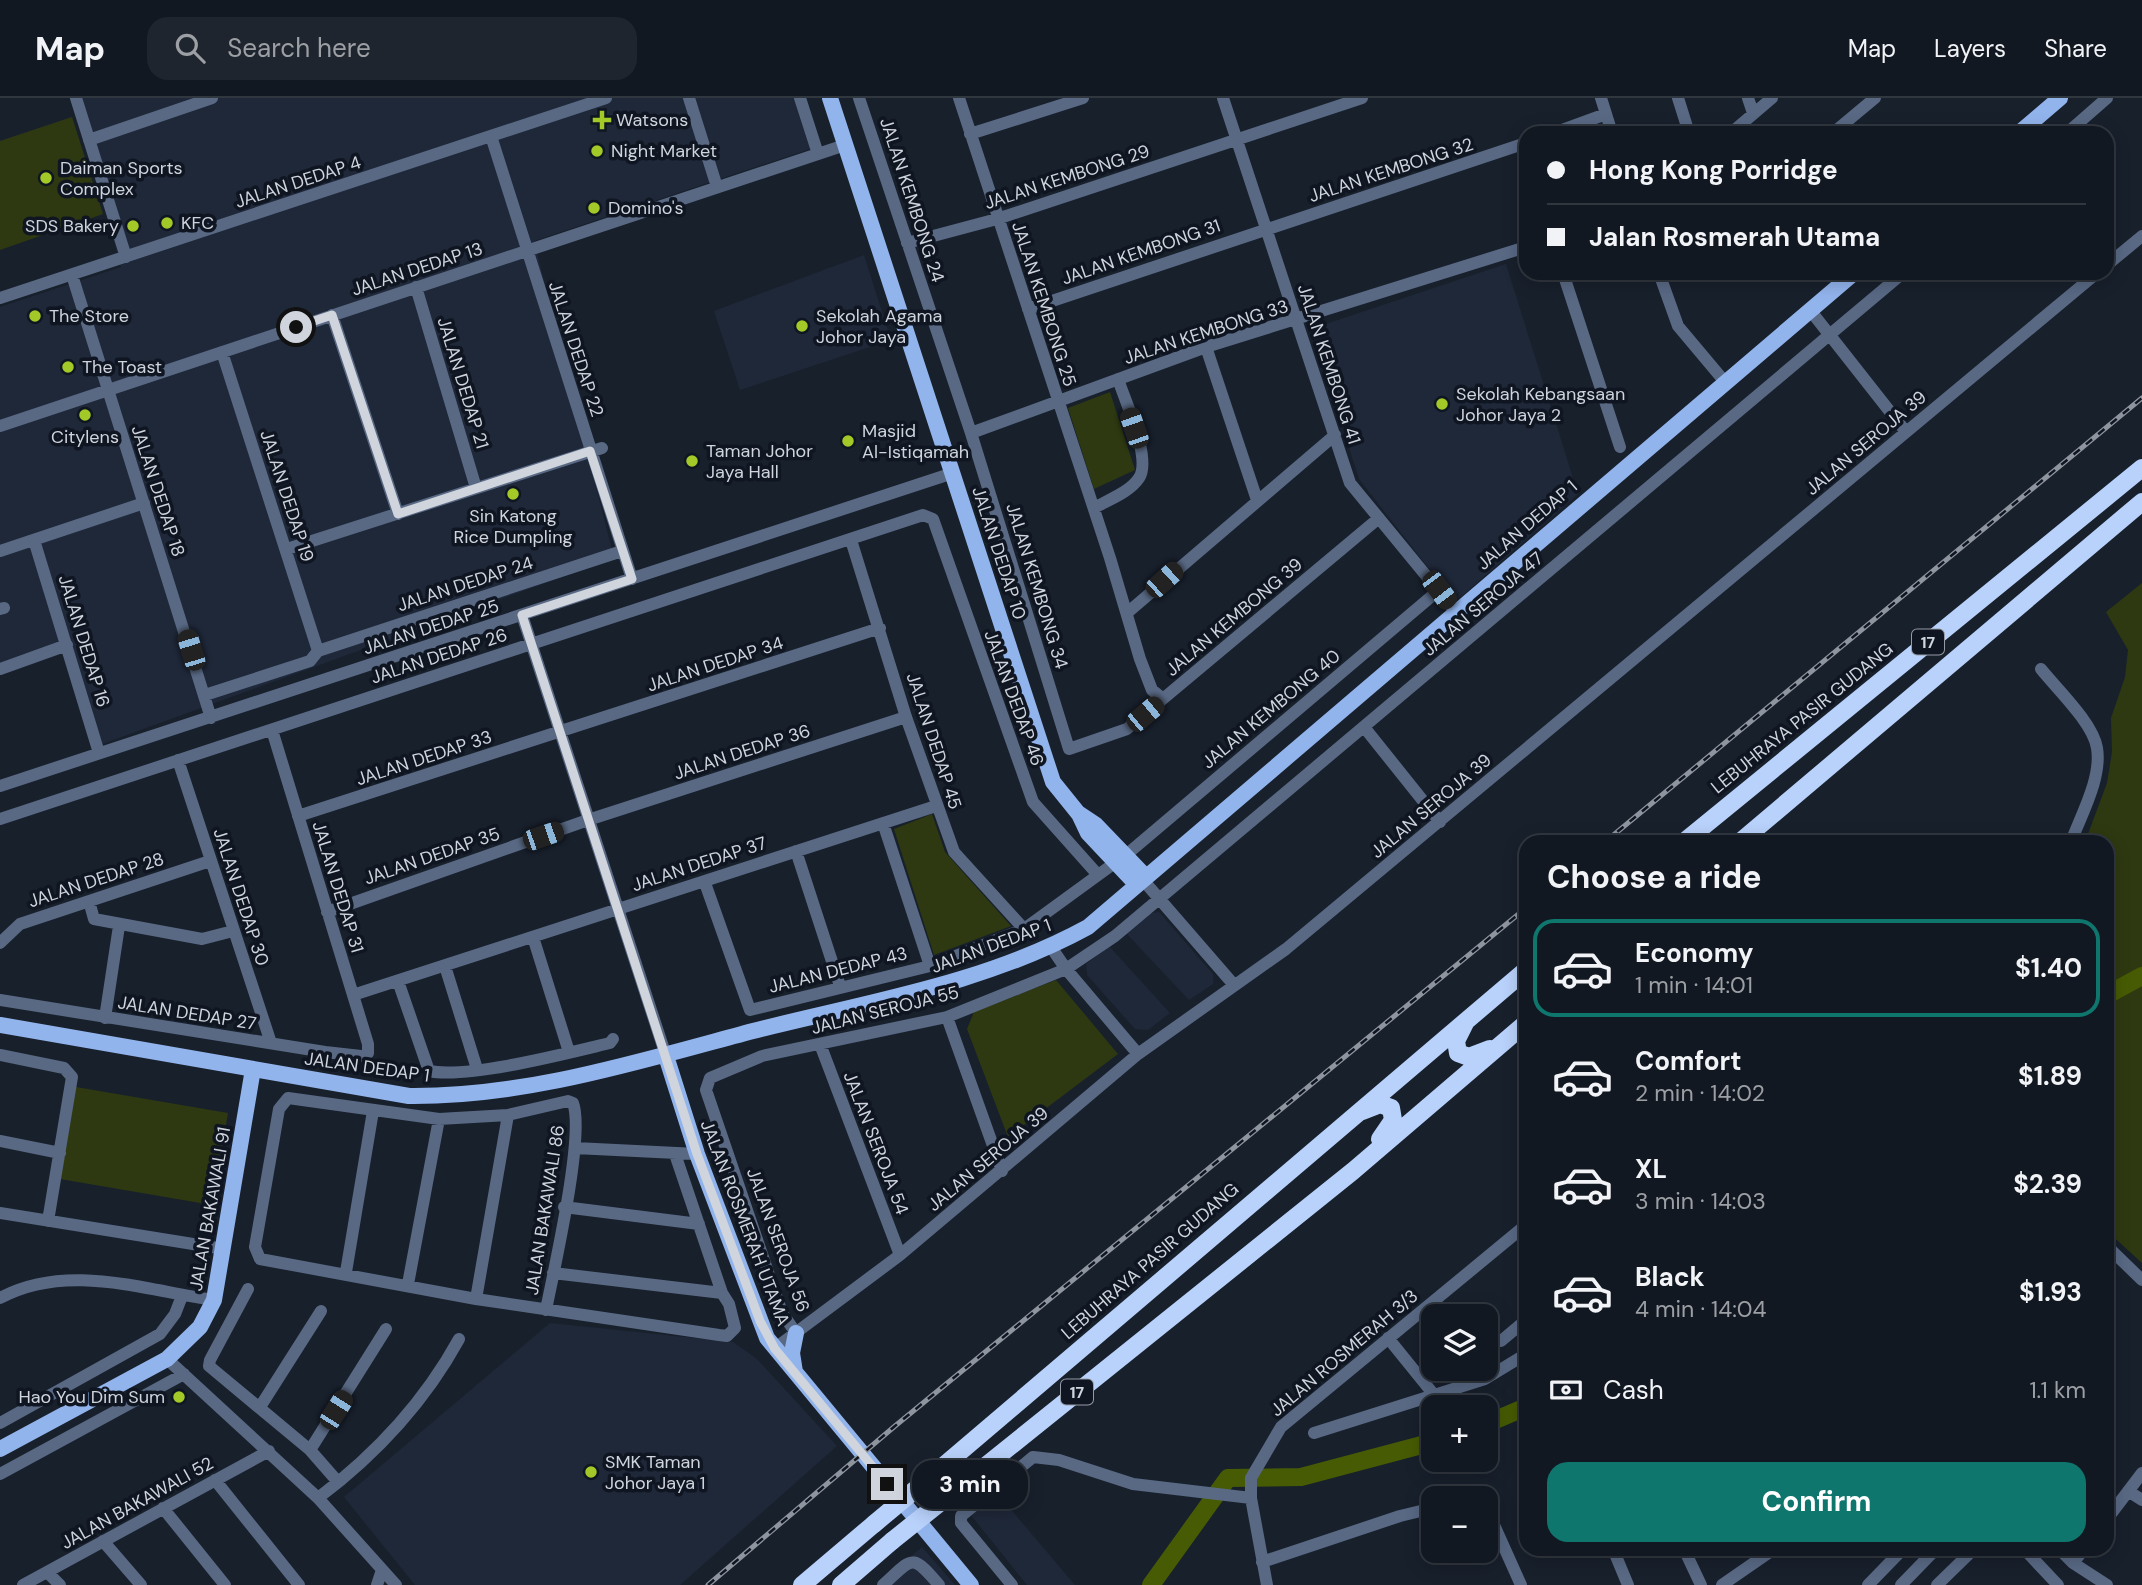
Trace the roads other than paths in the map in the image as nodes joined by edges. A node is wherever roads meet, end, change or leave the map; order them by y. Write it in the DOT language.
graph roads {
  1 [pos="76,98"];
  2 [pos="212,98"];
  3 [pos="606,98"];
  4 [pos="689,98"];
  5 [pos="800,98"];
  6 [pos="830,98"];
  7 [pos="859,98"];
  8 [pos="959,98"];
  9 [pos="1083,98"];
  10 [pos="1223,98"];
  11 [pos="1362,98"];
  12 [pos="1601,98"];
  13 [pos="1678,98"];
  14 [pos="1748,98"];
  15 [pos="1772,98"];
  16 [pos="1875,98"];
  17 [pos="2060,98"];
  18 [pos="2107,98"];
  19 [pos="1753,113"];
  20 [pos="1606,114"];
  21 [pos="1573,126"];
  22 [pos="1610,126"];
  23 [pos="1687,126"];
  24 [pos="1739,126"];
  25 [pos="1841,126"];
  26 [pos="2027,126"];
  27 [pos="2075,126"];
  28 [pos="970,134"];
  29 [pos="491,136"];
  30 [pos="89,140"];
  31 [pos="1237,141"];
  32 [pos="845,145"];
  33 [pos="1519,145"];
  34 [pos="818,154"];
  35 [pos="717,187"];
  36 [pos="997,219"];
  37 [pos="1266,228"];
  38 [pos="2142,236"];
  39 [pos="907,243"];
  40 [pos="1519,249"];
  41 [pos="525,251"];
  42 [pos="126,257"];
  43 [pos="2114,259"];
  44 [pos="72,275"];
  45 [pos="1565,280"];
  46 [pos="1662,280"];
  47 [pos="1846,280"];
  48 [pos="1895,280"];
  49 [pos="2089,280"];
  50 [pos="416,287"];
  51 [pos="0,298"];
  52 [pos="1028,309"];
  53 [pos="1810,310"];
  54 [pos="332,315"];
  55 [pos="1296,320"];
  56 [pos="1829,335"];
  57 [pos="1206,347"];
  58 [pos="222,352"];
  59 [pos="1118,379"];
  60 [pos="1725,382"];
  61 [pos="108,390"];
  62 [pos="1058,401"];
  63 [pos="0,426"];
  64 [pos="1906,432"];
  65 [pos="971,433"];
  66 [pos="1335,435"];
  67 [pos="1620,447"];
  68 [pos="596,449"];
  69 [pos="2142,468"];
  70 [pos="953,473"];
  71 [pos="476,488"];
  72 [pos="1257,500"];
  73 [pos="2142,502"];
  74 [pos="145,503"];
  75 [pos="1094,508"];
  76 [pos="398,514"];
  77 [pos="929,515"];
  78 [pos="1379,518"];
  79 [pos="34,540"];
  80 [pos="851,540"];
  81 [pos="287,549"];
  82 [pos="0,551"];
  83 [pos="622,551"];
  84 [pos="632,579"];
  85 [pos="1439,590"];
  86 [pos="1456,612"];
  87 [pos="1127,613"];
  88 [pos="522,615"];
  89 [pos="880,628"];
  90 [pos="67,645"];
  91 [pos="532,645"];
  92 [pos="318,651"];
  93 [pos="0,668"];
  94 [pos="2041,668"];
  95 [pos="205,695"];
  96 [pos="1163,699"];
  97 [pos="906,717"];
  98 [pos="211,718"];
  99 [pos="1364,727"];
  100 [pos="272,730"];
  101 [pos="560,733"];
  102 [pos="1069,750"];
  103 [pos="99,753"];
  104 [pos="178,760"];
  105 [pos="0,786"];
  106 [pos="936,806"];
  107 [pos="298,816"];
  108 [pos="0,819"];
  109 [pos="589,820"];
  110 [pos="1440,822"];
  111 [pos="883,823"];
  112 [pos="1693,835"];
  113 [pos="1748,835"];
  114 [pos="2073,835"];
  115 [pos="796,851"];
  116 [pos="1121,858"];
  117 [pos="210,861"];
  118 [pos="1098,874"];
  119 [pos="1142,880"];
  120 [pos="705,883"];
  121 [pos="1160,900"];
  122 [pos="89,901"];
  123 [pos="617,909"];
  124 [pos="327,912"];
  125 [pos="119,926"];
  126 [pos="1024,929"];
  127 [pos="233,931"];
  128 [pos="533,937"];
  129 [pos="0,943"];
  130 [pos="1051,947"];
  131 [pos="445,965"];
  132 [pos="930,966"];
  133 [pos="1066,969"];
  134 [pos="1519,976"];
  135 [pos="398,981"];
  136 [pos="1234,985"];
  137 [pos="840,986"];
  138 [pos="353,995"];
  139 [pos="0,1000"];
  140 [pos="947,1017"];
  141 [pos="1468,1017"];
  142 [pos="105,1018"];
  143 [pos="0,1025"];
  144 [pos="1519,1029"];
  145 [pos="614,1039"];
  146 [pos="271,1043"];
  147 [pos="820,1044"];
  148 [pos="1503,1044"];
  149 [pos="569,1052"];
  150 [pos="368,1054"];
  151 [pos="1138,1054"];
  152 [pos="0,1055"];
  153 [pos="666,1056"];
  154 [pos="253,1069"];
  155 [pos="477,1069"];
  156 [pos="710,1078"];
  157 [pos="373,1111"];
  158 [pos="508,1115"];
  159 [pos="1350,1116"];
  160 [pos="439,1119"];
  161 [pos="0,1141"];
  162 [pos="575,1148"];
  163 [pos="60,1153"];
  164 [pos="675,1154"];
  165 [pos="697,1154"];
  166 [pos="1002,1171"];
  167 [pos="1353,1171"];
  168 [pos="564,1207"];
  169 [pos="0,1213"];
  170 [pos="48,1221"];
  171 [pos="699,1224"];
  172 [pos="1519,1231"];
  173 [pos="224,1249"];
  174 [pos="2114,1252"];
  175 [pos="900,1255"];
  176 [pos="346,1272"];
  177 [pos="553,1273"];
  178 [pos="2142,1280"];
  179 [pos="408,1284"];
  180 [pos="248,1289"];
  181 [pos="722,1293"];
  182 [pos="182,1296"];
  183 [pos="0,1298"];
  184 [pos="476,1299"];
  185 [pos="214,1300"];
  186 [pos="546,1310"];
  187 [pos="321,1311"];
  188 [pos="1519,1326"];
  189 [pos="386,1329"];
  190 [pos="796,1333"];
  191 [pos="1388,1338"];
  192 [pos="459,1339"];
  193 [pos="1501,1341"];
  194 [pos="775,1349"];
  195 [pos="1519,1358"];
  196 [pos="167,1359"];
  197 [pos="184,1374"];
  198 [pos="796,1376"];
  199 [pos="1434,1395"];
  200 [pos="1438,1395"];
  201 [pos="1421,1400"];
  202 [pos="260,1406"];
  203 [pos="0,1423"];
  204 [pos="1314,1433"];
  205 [pos="0,1449"];
  206 [pos="310,1450"];
  207 [pos="269,1451"];
  208 [pos="2142,1473"];
  209 [pos="0,1474"];
  210 [pos="215,1480"];
  211 [pos="338,1482"];
  212 [pos="2128,1491"];
  213 [pos="318,1498"];
  214 [pos="1251,1498"];
  215 [pos="2142,1500"];
  216 [pos="163,1508"];
  217 [pos="2114,1510"];
  218 [pos="1421,1511"];
  219 [pos="1498,1534"];
  220 [pos="103,1541"];
  221 [pos="1616,1556"];
  222 [pos="1688,1556"];
  223 [pos="1764,1556"];
  224 [pos="1896,1556"];
  225 [pos="1929,1556"];
  226 [pos="1967,1556"];
  227 [pos="2031,1556"];
  228 [pos="2066,1556"];
  229 [pos="2078,1556"];
  230 [pos="1262,1562"];
  231 [pos="2073,1563"];
  232 [pos="382,1570"];
  233 [pos="47,1572"];
  234 [pos="23,1585"];
  235 [pos="60,1585"];
  236 [pos="141,1585"];
  237 [pos="225,1585"];
  238 [pos="299,1585"];
  239 [pos="377,1585"];
  240 [pos="396,1585"];
  241 [pos="802,1585"];
  242 [pos="841,1585"];
  243 [pos="883,1585"];
  244 [pos="939,1585"];
  245 [pos="971,1585"];
  246 [pos="1012,1585"];
  247 [pos="1267,1585"];
  248 [pos="1521,1585"];
  249 [pos="1628,1585"];
  250 [pos="1702,1585"];
  251 [pos="1722,1585"];
  252 [pos="1868,1585"];
  253 [pos="1900,1585"];
  254 [pos="1937,1585"];
  255 [pos="2058,1585"];
  256 [pos="2107,1585"];
  1 -- 30 [label="street"];
  2 -- 30 [label="street"];
  3 -- 29 [label="street, JALAN DEDAP 4"];
  4 -- 35 [label="street"];
  5 -- 34 [label="street"];
  6 -- 32 [label="main road, JALAN DEDAP 10"];
  7 -- 39 [label="street, JALAN KEMBONG 24"];
  8 -- 28 [label="street, JALAN KEMBONG 25"];
  9 -- 28 [label="street"];
  10 -- 31 [label="street, JALAN KEMBONG 41"];
  11 -- 31 [label="street, JALAN KEMBONG 29"];
  12 -- 20 [label="street"];
  13 -- 23 [label="street"];
  14 -- 19 [label="street"];
  15 -- 19 [label="street"];
  16 -- 25 [label="street"];
  17 -- 26 [label="main road"];
  18 -- 27 [label="street"];
  19 -- 24 [label="street"];
  20 -- 21 [label="street"];
  20 -- 22 [label="street"];
  28 -- 36 [label="street, JALAN KEMBONG 25"];
  29 -- 41 [label="street, JALAN DEDAP 22"];
  29 -- 42 [label="street, JALAN DEDAP 4"];
  30 -- 42 [label="street"];
  31 -- 36 [label="street, JALAN KEMBONG 29"];
  31 -- 37 [label="street, JALAN KEMBONG 41"];
  32 -- 34 [label="street, JALAN DEDAP 13"];
  32 -- 70 [label="main road, JALAN DEDAP 10"];
  33 -- 37 [label="street, JALAN KEMBONG 32"];
  34 -- 35 [label="street, JALAN DEDAP 13"];
  35 -- 41 [label="street, JALAN DEDAP 13"];
  36 -- 39 [label="street, JALAN KEMBONG 29"];
  36 -- 52 [label="street, JALAN KEMBONG 25"];
  37 -- 52 [label="street, JALAN KEMBONG 31"];
  37 -- 55 [label="street, JALAN KEMBONG 41"];
  38 -- 43 [label="street"];
  39 -- 65 [label="street, JALAN KEMBONG 24"];
  40 -- 55 [label="street, JALAN KEMBONG 33"];
  41 -- 50 [label="street, JALAN DEDAP 13"];
  41 -- 68 [label="street, JALAN DEDAP 22"];
  42 -- 44 [label="street, JALAN DEDAP 4"];
  44 -- 51 [label="street, JALAN DEDAP 4"];
  44 -- 61 [label="street, JALAN DEDAP 18"];
  45 -- 67 [label="street"];
  46 -- 60 [label="street"];
  47 -- 53 [label="main road, JALAN DEDAP 1"];
  48 -- 56 [label="street, JALAN SEROJA 47"];
  49 -- 64 [label="street, JALAN SEROJA 39"];
  50 -- 54 [label="street, JALAN DEDAP 13"];
  50 -- 71 [label="street, JALAN DEDAP 21"];
  52 -- 62 [label="street, JALAN KEMBONG 25"];
  53 -- 56 [label="street"];
  53 -- 60 [label="main road, JALAN DEDAP 1"];
  54 -- 58 [label="street, JALAN DEDAP 13"];
  54 -- 76 [label="street"];
  55 -- 57 [label="street, JALAN KEMBONG 33"];
  55 -- 66 [label="street, JALAN KEMBONG 41"];
  56 -- 64 [label="street"];
  56 -- 99 [label="street, JALAN SEROJA 47"];
  57 -- 59 [label="street, JALAN KEMBONG 33"];
  57 -- 72 [label="street"];
  58 -- 61 [label="street, JALAN DEDAP 13"];
  58 -- 81 [label="street, JALAN DEDAP 19"];
  59 -- 62 [label="street, JALAN KEMBONG 33"];
  59 -- 75 [label="street"];
  60 -- 86 [label="main road, JALAN DEDAP 1"];
  61 -- 63 [label="street, JALAN DEDAP 13"];
  61 -- 74 [label="street, JALAN DEDAP 18"];
  62 -- 65 [label="street, JALAN KEMBONG 33"];
  62 -- 75 [label="street, JALAN KEMBONG 25"];
  64 -- 110 [label="street, JALAN SEROJA 39"];
  65 -- 102 [label="street, JALAN KEMBONG 34"];
  66 -- 72 [label="street"];
  66 -- 78 [label="street, JALAN KEMBONG 41"];
  68 -- 71 [label="street"];
  68 -- 83 [label="street, JALAN DEDAP 22"];
  69 -- 112 [label="highway, LEBUHRAYA PASIR GUDANG / 17"];
  70 -- 84 [label="street, JALAN DEDAP 25"];
  70 -- 116 [label="main road, JALAN DEDAP 10"];
  71 -- 76 [label="street"];
  72 -- 87 [label="street"];
  73 -- 113 [label="highway, 17"];
  74 -- 79 [label="street"];
  74 -- 95 [label="street, JALAN DEDAP 18"];
  75 -- 87 [label="street, JALAN KEMBONG 25"];
  76 -- 81 [label="street"];
  77 -- 80 [label="street, JALAN DEDAP 26"];
  77 -- 118 [label="street, JALAN DEDAP 46"];
  78 -- 85 [label="street, JALAN KEMBONG 41"];
  78 -- 96 [label="street, JALAN KEMBONG 39"];
  79 -- 82 [label="street"];
  79 -- 90 [label="street, JALAN DEDAP 16"];
  80 -- 89 [label="street, JALAN DEDAP 45"];
  80 -- 91 [label="street, JALAN DEDAP 26"];
  81 -- 92 [label="street, JALAN DEDAP 19"];
  83 -- 84 [label="street, JALAN DEDAP 22"];
  83 -- 92 [label="street, JALAN DEDAP 24"];
  84 -- 88 [label="street, JALAN DEDAP 25"];
  85 -- 86 [label="street, JALAN KEMBONG 41"];
  85 -- 116 [label="street, JALAN KEMBONG 40"];
  86 -- 119 [label="main road, JALAN DEDAP 1"];
  87 -- 96 [label="street, JALAN KEMBONG 25"];
  88 -- 91 [label="street"];
  88 -- 98 [label="street, JALAN DEDAP 25"];
  89 -- 97 [label="street, JALAN DEDAP 45"];
  89 -- 101 [label="street, JALAN DEDAP 34"];
  90 -- 93 [label="street"];
  90 -- 103 [label="street, JALAN DEDAP 16"];
  91 -- 100 [label="street, JALAN DEDAP 26"];
  91 -- 101 [label="street"];
  92 -- 95 [label="street, JALAN DEDAP 24"];
  94 -- 114 [label="street"];
  95 -- 98 [label="street, JALAN DEDAP 18"];
  96 -- 102 [label="street, JALAN KEMBONG 39"];
  97 -- 106 [label="street, JALAN DEDAP 45"];
  97 -- 109 [label="street, JALAN DEDAP 36"];
  98 -- 103 [label="street, JALAN DEDAP 25"];
  99 -- 110 [label="street"];
  99 -- 121 [label="street, JALAN SEROJA 47"];
  100 -- 104 [label="street, JALAN DEDAP 26"];
  100 -- 107 [label="street, JALAN DEDAP 31"];
  101 -- 107 [label="street, JALAN DEDAP 33"];
  101 -- 109 [label="street"];
  103 -- 105 [label="street, JALAN DEDAP 25"];
  104 -- 108 [label="street, JALAN DEDAP 26"];
  104 -- 117 [label="street, JALAN DEDAP 30"];
  106 -- 111 [label="street, JALAN DEDAP 37"];
  106 -- 126 [label="street, JALAN DEDAP 45"];
  107 -- 124 [label="street, JALAN DEDAP 31"];
  109 -- 123 [label="street"];
  109 -- 124 [label="street, JALAN DEDAP 35"];
  110 -- 136 [label="street, JALAN SEROJA 39"];
  111 -- 115 [label="street, JALAN DEDAP 37"];
  111 -- 132 [label="street"];
  115 -- 120 [label="street, JALAN DEDAP 37"];
  115 -- 137 [label="street"];
  116 -- 118 [label="street, JALAN DEDAP 43"];
  116 -- 119 [label="main road, JALAN DEDAP 10"];
  117 -- 122 [label="street, JALAN DEDAP 28"];
  117 -- 127 [label="street, JALAN DEDAP 30"];
  118 -- 126 [label="street, JALAN DEDAP 43"];
  119 -- 121 [label="street"];
  119 -- 130 [label="main road, JALAN DEDAP 1"];
  120 -- 123 [label="street, JALAN DEDAP 37"];
  120 -- 137 [label="street, JALAN DEDAP 43"];
  121 -- 133 [label="street, JALAN SEROJA 55"];
  121 -- 136 [label="street"];
  122 -- 125 [label="street"];
  122 -- 129 [label="street, JALAN DEDAP 28"];
  123 -- 128 [label="street, JALAN DEDAP 37"];
  123 -- 153 [label="street"];
  124 -- 138 [label="street, JALAN DEDAP 31"];
  125 -- 127 [label="street"];
  125 -- 142 [label="street"];
  126 -- 132 [label="street, JALAN DEDAP 43"];
  127 -- 146 [label="street, JALAN DEDAP 30"];
  128 -- 131 [label="street, JALAN DEDAP 37"];
  128 -- 149 [label="street"];
  130 -- 133 [label="street"];
  130 -- 153 [label="main road, JALAN DEDAP 1"];
  131 -- 135 [label="street, JALAN DEDAP 37"];
  131 -- 155 [label="street"];
  132 -- 137 [label="street, JALAN DEDAP 43"];
  133 -- 140 [label="street, JALAN SEROJA 55"];
  133 -- 151 [label="street"];
  134 -- 141 [label="highway, LEBUHRAYA PASIR GUDANG / 17"];
  135 -- 138 [label="street, JALAN DEDAP 37"];
  135 -- 155 [label="street"];
  136 -- 151 [label="street, JALAN SEROJA 39"];
  138 -- 150 [label="street, JALAN DEDAP 31"];
  139 -- 142 [label="street, JALAN DEDAP 27"];
  140 -- 147 [label="street, JALAN SEROJA 55"];
  140 -- 166 [label="street"];
  141 -- 148 [label="highway"];
  141 -- 159 [label="highway, LEBUHRAYA PASIR GUDANG / 17"];
  142 -- 146 [label="street, JALAN DEDAP 27"];
  143 -- 154 [label="main road, JALAN DEDAP 1"];
  144 -- 148 [label="highway, 17"];
  145 -- 149 [label="street"];
  146 -- 150 [label="street, JALAN DEDAP 27"];
  147 -- 156 [label="street, JALAN SEROJA 55"];
  147 -- 175 [label="street, JALAN SEROJA 54"];
  148 -- 167 [label="highway, 17"];
  149 -- 155 [label="street"];
  151 -- 166 [label="street, JALAN SEROJA 39"];
  152 -- 163 [label="street"];
  153 -- 154 [label="main road, JALAN DEDAP 1"];
  153 -- 165 [label="main road, JALAN ROSMERAH UTAMA"];
  154 -- 173 [label="main road, JALAN BAKAWALI 91"];
  156 -- 190 [label="street, JALAN SEROJA 56"];
  157 -- 160 [label="street"];
  157 -- 176 [label="street"];
  157 -- 176 [label="street"];
  158 -- 160 [label="street"];
  158 -- 162 [label="street, JALAN BAKAWALI 86"];
  158 -- 184 [label="street"];
  159 -- 167 [label="highway"];
  159 -- 241 [label="highway, LEBUHRAYA PASIR GUDANG / 17, bridge"];
  160 -- 179 [label="street"];
  161 -- 163 [label="street"];
  162 -- 164 [label="street"];
  162 -- 168 [label="street, JALAN BAKAWALI 86"];
  163 -- 170 [label="street"];
  164 -- 165 [label="street"];
  164 -- 171 [label="street"];
  165 -- 194 [label="main road, JALAN ROSMERAH UTAMA"];
  166 -- 175 [label="street, JALAN SEROJA 39"];
  167 -- 242 [label="highway, 17, bridge"];
  168 -- 171 [label="street"];
  168 -- 177 [label="street, JALAN BAKAWALI 86"];
  169 -- 170 [label="street"];
  170 -- 173 [label="street"];
  171 -- 181 [label="street"];
  172 -- 191 [label="street, JALAN ROSMERAH 3/3"];
  173 -- 185 [label="main road, JALAN BAKAWALI 91"];
  174 -- 178 [label="street"];
  175 -- 190 [label="street, JALAN SEROJA 39"];
  176 -- 179 [label="street"];
  177 -- 181 [label="street"];
  177 -- 186 [label="street, JALAN BAKAWALI 86"];
  179 -- 184 [label="street"];
  180 -- 202 [label="street"];
  181 -- 186 [label="street"];
  182 -- 183 [label="street"];
  182 -- 185 [label="street"];
  182 -- 203 [label="street"];
  184 -- 186 [label="street"];
  185 -- 196 [label="main road, JALAN BAKAWALI 91"];
  187 -- 202 [label="street"];
  188 -- 193 [label="street"];
  189 -- 206 [label="street"];
  190 -- 194 [label="street, JALAN SEROJA 39"];
  190 -- 198 [label="main road"];
  191 -- 199 [label="street"];
  191 -- 214 [label="street, JALAN ROSMERAH 3/3"];
  192 -- 211 [label="street"];
  194 -- 198 [label="main road, JALAN ROSMERAH UTAMA"];
  195 -- 200 [label="street"];
  196 -- 197 [label="street"];
  196 -- 205 [label="main road, JALAN BAKAWALI 91"];
  197 -- 207 [label="street"];
  197 -- 209 [label="street"];
  198 -- 245 [label="main road, JALAN ROSMERAH UTAMA"];
  201 -- 204 [label="street"];
  202 -- 206 [label="street"];
  206 -- 211 [label="street"];
  207 -- 210 [label="street, JALAN BAKAWALI 52"];
  207 -- 213 [label="street"];
  208 -- 212 [label="street"];
  210 -- 216 [label="street, JALAN BAKAWALI 52"];
  210 -- 238 [label="street"];
  211 -- 213 [label="street"];
  212 -- 215 [label="street"];
  212 -- 217 [label="street"];
  213 -- 232 [label="street"];
  214 -- 230 [label="street, JALAN ROSMERAH 3/3"];
  214 -- 246 [label="street"];
  216 -- 220 [label="street, JALAN BAKAWALI 52"];
  216 -- 237 [label="street"];
  218 -- 230 [label="street"];
  219 -- 248 [label="street"];
  220 -- 233 [label="street, JALAN BAKAWALI 52"];
  220 -- 236 [label="street"];
  221 -- 249 [label="street"];
  222 -- 250 [label="street"];
  223 -- 251 [label="street"];
  224 -- 252 [label="street"];
  225 -- 253 [label="street"];
  226 -- 254 [label="street"];
  227 -- 255 [label="street"];
  228 -- 231 [label="street"];
  229 -- 231 [label="street"];
  230 -- 247 [label="street, JALAN ROSMERAH 3/3"];
  231 -- 256 [label="street"];
  232 -- 239 [label="street"];
  232 -- 240 [label="street"];
  233 -- 234 [label="street, JALAN BAKAWALI 52"];
  233 -- 235 [label="street"];
  243 -- 244 [label="street"];
}
